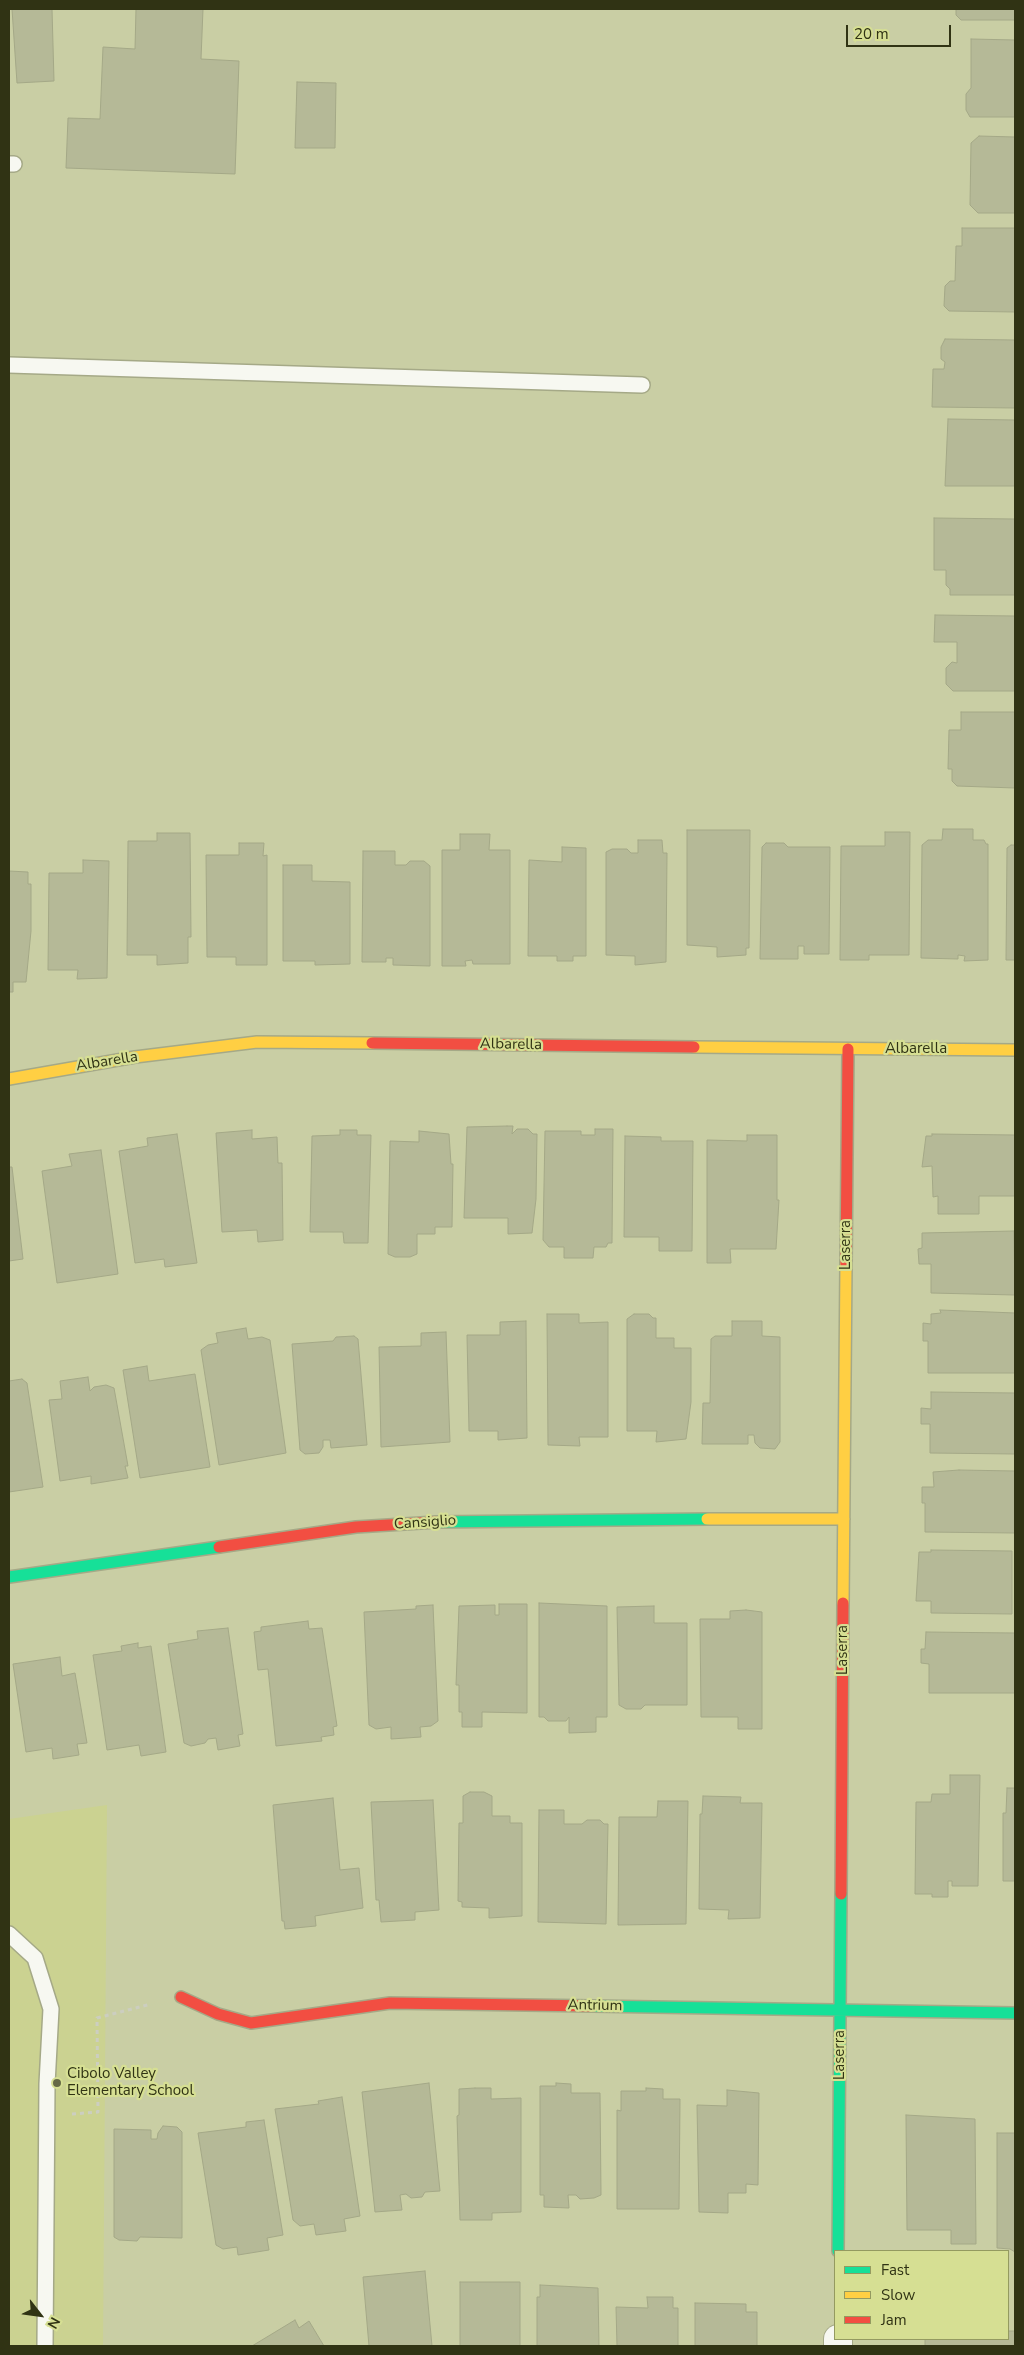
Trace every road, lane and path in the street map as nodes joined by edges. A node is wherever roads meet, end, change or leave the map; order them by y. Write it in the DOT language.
graph roads {
  1 [pos="9,365"];
  2 [pos="642,385"];
  3 [pos="848,1049"];
  4 [pos="1015,1050"];
  5 [pos="9,1079"];
  6 [pos="844,1519"];
  7 [pos="9,1577"];
  8 [pos="9,1934"];
  9 [pos="181,1997"];
  10 [pos="840,2010"];
  11 [pos="1014,2013"];
  12 [pos="47,2117"];
  13 [pos="838,2250"];
  14 [pos="45,2346"];
  1 -- 2 [label="lane"];
  3 -- 4 [label="street, Albarella"];
  3 -- 5 [label="street, Albarella"];
  3 -- 6 [label="street, Laserra"];
  6 -- 7 [label="street, Cansiglio"];
  6 -- 10 [label="street, Laserra"];
  8 -- 12 [label="lane"];
  9 -- 10 [label="street, Antrium"];
  9 -- 12 [label="path"];
  10 -- 11 [label="street, Antrium"];
  10 -- 13 [label="street, Laserra"];
  12 -- 14 [label="lane"];
}
